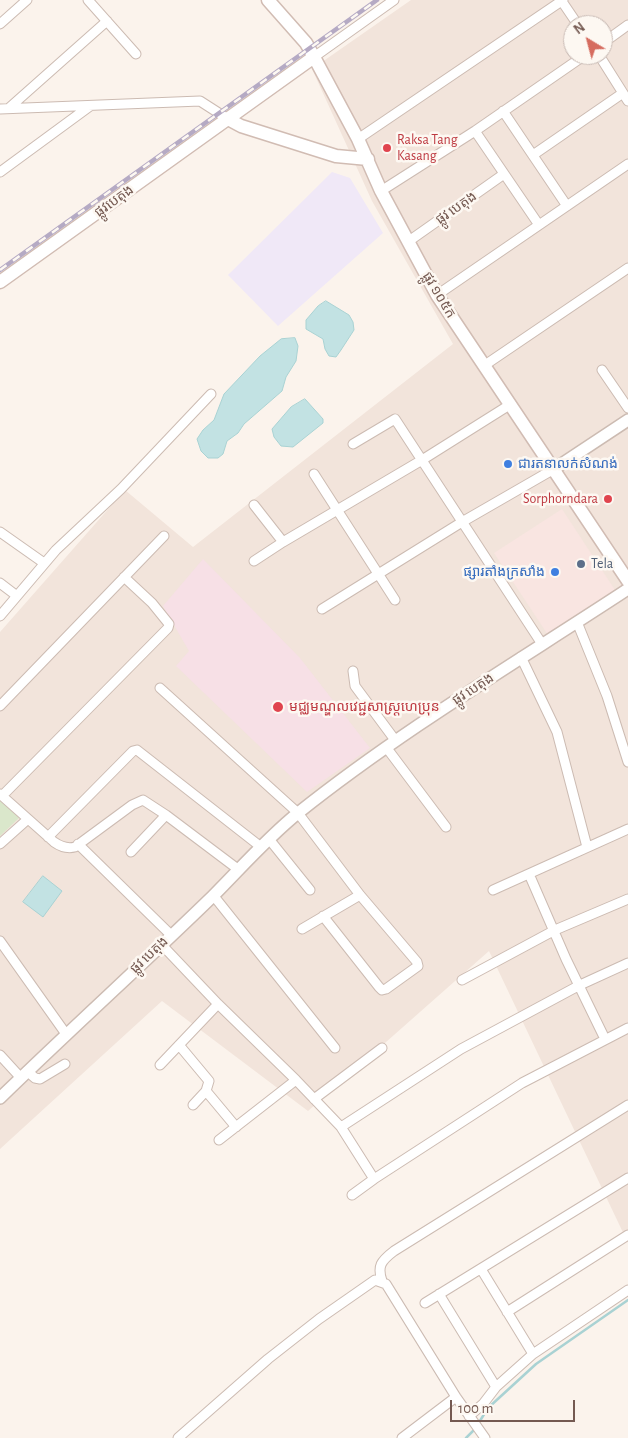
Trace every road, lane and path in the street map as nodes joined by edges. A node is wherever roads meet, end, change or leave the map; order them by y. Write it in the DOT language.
graph roads {
  1 [pos="27,0"];
  2 [pos="88,0"];
  3 [pos="268,0"];
  4 [pos="394,0"];
  5 [pos="562,0"];
  6 [pos="572,15"];
  7 [pos="107,21"];
  8 [pos="0,24"];
  9 [pos="628,25"];
  10 [pos="613,36"];
  11 [pos="136,54"];
  12 [pos="314,57"];
  13 [pos="570,65"];
  14 [pos="605,65"];
  15 [pos="625,97"];
  16 [pos="90,106"];
  17 [pos="5,109"];
  18 [pos="503,111"];
  19 [pos="228,119"];
  20 [pos="475,131"];
  21 [pos="358,139"];
  22 [pos="533,155"];
  23 [pos="368,159"];
  24 [pos="628,164"];
  25 [pos="0,172"];
  26 [pos="504,174"];
  27 [pos="381,191"];
  28 [pos="567,206"];
  29 [pos="539,225"];
  30 [pos="409,241"];
  31 [pos="628,268"];
  32 [pos="0,282"];
  33 [pos="437,295"];
  34 [pos="485,365"];
  35 [pos="602,370"];
  36 [pos="211,394"];
  37 [pos="511,404"];
  38 [pos="628,408"];
  39 [pos="628,420"];
  40 [pos="353,444"];
  41 [pos="422,460"];
  42 [pos="554,469"];
  43 [pos="314,474"];
  44 [pos="254,505"];
  45 [pos="338,510"];
  46 [pos="462,522"];
  47 [pos="0,532"];
  48 [pos="164,536"];
  49 [pos="283,542"];
  50 [pos="254,561"];
  51 [pos="44,564"];
  52 [pos="378,574"];
  53 [pos="124,577"];
  54 [pos="628,581"];
  55 [pos="0,583"];
  56 [pos="628,589"];
  57 [pos="17,596"];
  58 [pos="395,600"];
  59 [pos="322,609"];
  60 [pos="0,616"];
  61 [pos="577,622"];
  62 [pos="542,644"];
  63 [pos="521,658"];
  64 [pos="353,671"];
  65 [pos="160,688"];
  66 [pos="0,706"];
  67 [pos="390,744"];
  68 [pos="628,762"];
  69 [pos="1,795"];
  70 [pos="298,813"];
  71 [pos="166,815"];
  72 [pos="28,819"];
  73 [pos="446,827"];
  74 [pos="628,829"];
  75 [pos="48,837"];
  76 [pos="265,843"];
  77 [pos="0,844"];
  78 [pos="78,844"];
  79 [pos="587,847"];
  80 [pos="131,852"];
  81 [pos="238,870"];
  82 [pos="529,874"];
  83 [pos="310,890"];
  84 [pos="493,890"];
  85 [pos="213,895"];
  86 [pos="360,895"];
  87 [pos="628,899"];
  88 [pos="323,916"];
  89 [pos="302,929"];
  90 [pos="554,930"];
  91 [pos="171,934"];
  92 [pos="0,942"];
  93 [pos="161,944"];
  94 [pos="628,963"];
  95 [pos="462,980"];
  96 [pos="580,986"];
  97 [pos="218,1004"];
  98 [pos="628,1028"];
  99 [pos="66,1034"];
  100 [pos="605,1039"];
  101 [pos="179,1045"];
  102 [pos="334,1048"];
  103 [pos="382,1048"];
  104 [pos="0,1055"];
  105 [pos="65,1064"];
  106 [pos="160,1065"];
  107 [pos="24,1074"];
  108 [pos="296,1080"];
  109 [pos="206,1091"];
  110 [pos="0,1098"];
  111 [pos="314,1099"];
  112 [pos="192,1105"];
  113 [pos="628,1105"];
  114 [pos="236,1127"];
  115 [pos="341,1127"];
  116 [pos="219,1140"];
  117 [pos="628,1178"];
  118 [pos="374,1179"];
  119 [pos="352,1195"];
  120 [pos="628,1235"];
  121 [pos="481,1269"];
  122 [pos="382,1281"];
  123 [pos="628,1290"];
  124 [pos="439,1294"];
  125 [pos="425,1303"];
  126 [pos="507,1312"];
  127 [pos="533,1354"];
  128 [pos="496,1387"];
  129 [pos="456,1397"];
  130 [pos="471,1418"];
  131 [pos="484,1436"];
  132 [pos="178,1438"];
  133 [pos="402,1438"];
  1 -- 8 [label="street"];
  2 -- 7 [label="street"];
  3 -- 12 [label="main road, ផ្លូវ ១០៥ក"];
  4 -- 12 [label="street"];
  5 -- 6 [label="street"];
  5 -- 21 [label="street"];
  7 -- 11 [label="street"];
  7 -- 17 [label="street"];
  9 -- 10 [label="street"];
  12 -- 19 [label="main road, ផ្លូវបេតុង"];
  12 -- 21 [label="main road, ផ្លូវ ១០៥ក"];
  13 -- 18 [label="street"];
  14 -- 15 [label="street"];
  15 -- 22 [label="street"];
  16 -- 17 [label="street"];
  16 -- 19 [label="street"];
  16 -- 25 [label="street"];
  18 -- 20 [label="street"];
  18 -- 22 [label="street"];
  19 -- 23 [label="main road"];
  19 -- 32 [label="main road, ផ្លូវបេតុង"];
  20 -- 26 [label="street"];
  20 -- 27 [label="street"];
  21 -- 23 [label="main road, ផ្លូវ ១០៥ក"];
  22 -- 28 [label="street"];
  23 -- 27 [label="main road, ផ្លូវ ១០៥ក"];
  24 -- 28 [label="street"];
  26 -- 29 [label="street"];
  26 -- 30 [label="street, ផ្លូវ បេតុង"];
  27 -- 30 [label="main road, ផ្លូវ ១០៥ក"];
  28 -- 29 [label="street"];
  29 -- 33 [label="street"];
  30 -- 33 [label="main road, ផ្លូវ ១០៥ក"];
  31 -- 34 [label="street"];
  33 -- 34 [label="main road, ផ្លូវ ១០៥ក"];
  34 -- 37 [label="main road, ផ្លូវ ១០៥ក"];
  35 -- 38 [label="street"];
  36 -- 51 [label="street"];
  37 -- 41 [label="street"];
  37 -- 42 [label="main road, ផ្លូវ ១០៥ក"];
  39 -- 42 [label="street"];
  40 -- 41 [label="street"];
  41 -- 45 [label="street"];
  41 -- 46 [label="street"];
  42 -- 46 [label="street"];
  42 -- 54 [label="main road, ផ្លូវ ១០៥ក"];
  43 -- 45 [label="street"];
  44 -- 49 [label="street"];
  45 -- 49 [label="street"];
  45 -- 52 [label="street"];
  46 -- 52 [label="street"];
  46 -- 62 [label="street"];
  47 -- 51 [label="street"];
  48 -- 53 [label="street"];
  49 -- 50 [label="street"];
  51 -- 57 [label="street"];
  52 -- 58 [label="street"];
  52 -- 59 [label="street"];
  53 -- 66 [label="street"];
  53 -- 69 [label="street"];
  55 -- 57 [label="street"];
  56 -- 61 [label="street, ផ្លូវ បេតុង"];
  57 -- 60 [label="street"];
  61 -- 62 [label="street, ផ្លូវ បេតុង"];
  61 -- 68 [label="street"];
  62 -- 63 [label="street, ផ្លូវ បេតុង"];
  63 -- 67 [label="street, ផ្លូវ បេតុង"];
  63 -- 79 [label="street"];
  64 -- 67 [label="street"];
  65 -- 70 [label="street"];
  67 -- 70 [label="street, ផ្លូវ បេតុង"];
  67 -- 73 [label="street"];
  69 -- 72 [label="street"];
  70 -- 76 [label="street, ផ្លូវ បេតុង"];
  70 -- 86 [label="street"];
  71 -- 78 [label="street"];
  71 -- 80 [label="street"];
  71 -- 81 [label="street"];
  72 -- 75 [label="street"];
  72 -- 77 [label="street"];
  74 -- 79 [label="street"];
  75 -- 76 [label="street"];
  75 -- 78 [label="street"];
  76 -- 81 [label="street, ផ្លូវ បេតុង"];
  76 -- 83 [label="street"];
  78 -- 91 [label="street"];
  79 -- 82 [label="street"];
  81 -- 85 [label="street, ផ្លូវ បេតុង"];
  82 -- 84 [label="street"];
  82 -- 90 [label="street"];
  85 -- 91 [label="street, ផ្លូវ បេតុង"];
  85 -- 102 [label="street"];
  86 -- 88 [label="street"];
  86 -- 88 [label="street"];
  87 -- 90 [label="street"];
  88 -- 89 [label="street"];
  90 -- 95 [label="street"];
  90 -- 96 [label="street"];
  91 -- 93 [label="street, ផ្លូវ បេតុង"];
  92 -- 99 [label="street"];
  93 -- 97 [label="street"];
  93 -- 99 [label="street, ផ្លូវ បេតុង"];
  94 -- 96 [label="street"];
  96 -- 100 [label="street"];
  96 -- 115 [label="street"];
  97 -- 101 [label="street"];
  97 -- 108 [label="street"];
  98 -- 100 [label="street"];
  99 -- 107 [label="street, ផ្លូវ បេតុង"];
  100 -- 118 [label="street"];
  101 -- 106 [label="street"];
  101 -- 109 [label="street"];
  103 -- 111 [label="street"];
  104 -- 107 [label="street"];
  105 -- 107 [label="street"];
  107 -- 110 [label="street, ផ្លូវ បេតុង"];
  108 -- 111 [label="street"];
  108 -- 114 [label="street"];
  109 -- 112 [label="street"];
  109 -- 114 [label="street"];
  111 -- 115 [label="street"];
  113 -- 122 [label="street"];
  114 -- 116 [label="street"];
  115 -- 118 [label="street"];
  117 -- 121 [label="street"];
  118 -- 119 [label="street"];
  120 -- 126 [label="street"];
  121 -- 124 [label="street"];
  121 -- 126 [label="street"];
  122 -- 129 [label="street"];
  122 -- 132 [label="street"];
  123 -- 127 [label="street"];
  124 -- 125 [label="street"];
  124 -- 128 [label="street"];
  126 -- 127 [label="street"];
  127 -- 128 [label="street"];
  128 -- 130 [label="street"];
  129 -- 130 [label="street"];
  129 -- 133 [label="street"];
  130 -- 131 [label="street"];
}
